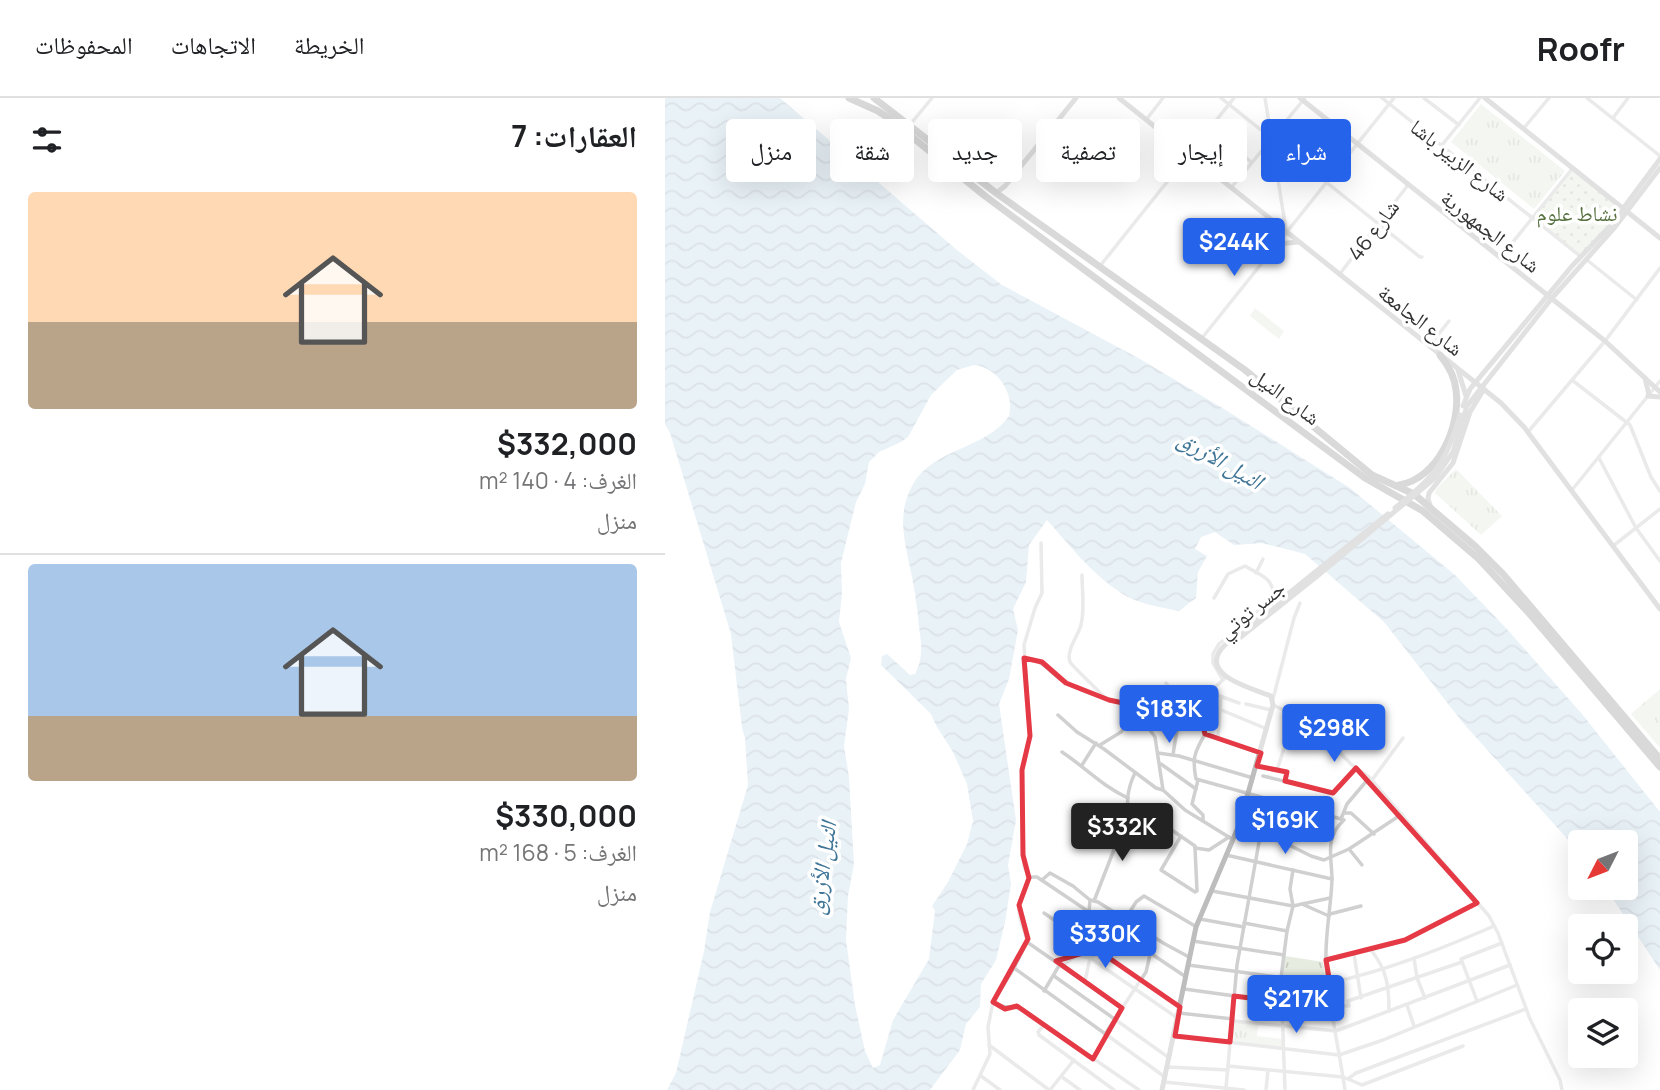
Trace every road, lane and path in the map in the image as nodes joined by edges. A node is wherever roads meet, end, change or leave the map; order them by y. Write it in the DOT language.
graph roads {
  1 [pos="849,98"];
  2 [pos="932,98"];
  3 [pos="1076,98"];
  4 [pos="1119,98"];
  5 [pos="1163,98"];
  6 [pos="1221,98"];
  7 [pos="1234,98"];
  8 [pos="1265,98"];
  9 [pos="1382,98"];
  10 [pos="1394,98"];
  11 [pos="1424,98"];
  12 [pos="1483,98"];
  13 [pos="1549,98"];
  14 [pos="1587,98"];
  15 [pos="1628,98"];
  16 [pos="874,99"];
  17 [pos="1302,99"];
  18 [pos="1389,103"];
  19 [pos="1229,104"];
  20 [pos="1612,118"];
  21 [pos="900,119"];
  22 [pos="1217,119"];
  23 [pos="1269,119"];
  24 [pos="1287,119"];
  25 [pos="914,120"];
  26 [pos="1146,120"];
  27 [pos="1459,125"];
  28 [pos="1154,126"];
  29 [pos="1524,128"];
  30 [pos="914,130"];
  31 [pos="1261,130"];
  32 [pos="928,141"];
  33 [pos="1357,144"];
  34 [pos="1442,145"];
  35 [pos="928,151"];
  36 [pos="1261,151"];
  37 [pos="1351,151"];
  38 [pos="1247,158"];
  39 [pos="1660,158"];
  40 [pos="1251,162"];
  41 [pos="1574,168"];
  42 [pos="1660,168"];
  43 [pos="968,182"];
  44 [pos="982,182"];
  45 [pos="1167,182"];
  46 [pos="1224,182"];
  47 [pos="1278,182"];
  48 [pos="1326,182"];
  49 [pos="1408,185"];
  50 [pos="1231,188"];
  51 [pos="998,194"];
  52 [pos="1625,210"];
  53 [pos="1532,218"];
  54 [pos="1274,222"];
  55 [pos="1378,224"];
  56 [pos="1286,232"];
  57 [pos="1660,239"];
  58 [pos="1299,242"];
  59 [pos="1277,244"];
  60 [pos="1421,257"];
  61 [pos="1500,258"];
  62 [pos="1584,258"];
  63 [pos="1100,266"];
  64 [pos="1660,268"];
  65 [pos="1339,275"];
  66 [pos="1550,297"];
  67 [pos="1637,300"];
  68 [pos="1449,321"];
  69 [pos="1200,339"];
  70 [pos="1605,341"];
  71 [pos="1429,346"];
  72 [pos="1440,355"];
  73 [pos="1457,367"];
  74 [pos="1643,374"];
  75 [pos="1572,380"];
  76 [pos="1659,385"];
  77 [pos="1481,386"];
  78 [pos="1649,396"];
  79 [pos="1660,397"];
  80 [pos="1463,402"];
  81 [pos="1627,423"];
  82 [pos="1528,432"];
  83 [pos="1599,458"];
  84 [pos="1394,486"];
  85 [pos="1572,490"];
  86 [pos="1660,491"];
  87 [pos="1431,508"];
  88 [pos="1660,509"];
  89 [pos="1636,528"];
  90 [pos="1041,543"];
  91 [pos="1613,546"];
  92 [pos="1481,557"];
  93 [pos="1263,559"];
  94 [pos="1660,561"];
  95 [pos="1257,573"];
  96 [pos="1082,575"];
  97 [pos="1215,598"];
  98 [pos="1300,603"];
  99 [pos="1660,609"];
  100 [pos="1024,658"];
  101 [pos="1577,665"];
  102 [pos="1227,678"];
  103 [pos="1166,683"];
  104 [pos="1136,687"];
  105 [pos="1209,692"];
  106 [pos="1221,698"];
  107 [pos="1107,699"];
  108 [pos="1239,703"];
  109 [pos="1272,703"];
  110 [pos="1247,704"];
  111 [pos="1197,705"];
  112 [pos="1141,707"];
  113 [pos="1179,709"];
  114 [pos="1219,709"];
  115 [pos="1137,712"];
  116 [pos="1294,714"];
  117 [pos="1058,715"];
  118 [pos="1267,729"];
  119 [pos="1205,734"];
  120 [pos="1217,737"];
  121 [pos="1403,738"];
  122 [pos="1098,744"];
  123 [pos="1062,752"];
  124 [pos="1158,753"];
  125 [pos="1261,753"];
  126 [pos="1173,755"];
  127 [pos="1660,759"];
  128 [pos="1193,761"];
  129 [pos="1159,763"];
  130 [pos="1082,765"];
  131 [pos="1257,766"];
  132 [pos="1660,767"];
  133 [pos="1356,768"];
  134 [pos="1277,771"];
  135 [pos="1135,773"];
  136 [pos="1263,776"];
  137 [pos="1253,778"];
  138 [pos="1370,778"];
  139 [pos="1198,780"];
  140 [pos="1285,780"];
  141 [pos="1196,789"];
  142 [pos="1163,790"];
  143 [pos="1248,794"];
  144 [pos="1128,798"];
  145 [pos="1345,813"];
  146 [pos="1402,813"];
  147 [pos="1130,816"];
  148 [pos="1341,819"];
  149 [pos="1203,820"];
  150 [pos="1239,825"];
  151 [pos="1148,831"];
  152 [pos="1261,831"];
  153 [pos="1374,834"];
  154 [pos="1181,836"];
  155 [pos="1231,838"];
  156 [pos="1115,847"];
  157 [pos="1195,848"];
  158 [pos="1349,849"];
  159 [pos="1226,855"];
  160 [pos="1329,859"];
  161 [pos="1254,862"];
  162 [pos="1362,864"];
  163 [pos="1293,870"];
  164 [pos="1028,877"];
  165 [pos="1332,878"];
  166 [pos="1042,880"];
  167 [pos="1211,891"];
  168 [pos="1330,898"];
  169 [pos="1248,899"];
  170 [pos="1092,901"];
  171 [pos="1300,903"];
  172 [pos="1477,904"];
  173 [pos="1293,906"];
  174 [pos="1361,906"];
  175 [pos="1089,912"];
  176 [pos="1044,913"];
  177 [pos="1329,915"];
  178 [pos="1126,918"];
  179 [pos="1200,919"];
  180 [pos="1244,925"];
  181 [pos="1494,926"];
  182 [pos="1196,927"];
  183 [pos="1287,931"];
  184 [pos="1076,935"];
  185 [pos="1193,941"];
  186 [pos="1027,942"];
  187 [pos="1502,943"];
  188 [pos="1240,948"];
  189 [pos="1371,950"];
  190 [pos="1077,954"];
  191 [pos="1103,954"];
  192 [pos="1354,954"];
  193 [pos="1150,955"];
  194 [pos="1285,955"];
  195 [pos="1189,957"];
  196 [pos="1090,958"];
  197 [pos="1414,958"];
  198 [pos="1326,959"];
  199 [pos="1462,962"];
  200 [pos="1510,964"];
  201 [pos="1062,965"];
  202 [pos="1188,965"];
  203 [pos="1014,968"];
  204 [pos="1384,968"];
  205 [pos="1236,972"];
  206 [pos="1054,976"];
  207 [pos="1186,977"];
  208 [pos="1358,977"];
  209 [pos="1281,978"];
  210 [pos="1417,978"];
  211 [pos="1469,979"];
  212 [pos="1141,980"];
  213 [pos="1085,981"];
  214 [pos="1329,983"];
  215 [pos="1517,985"];
  216 [pos="1389,988"];
  217 [pos="1184,989"];
  218 [pos="1133,990"];
  219 [pos="1044,991"];
  220 [pos="1234,996"];
  221 [pos="1361,998"];
  222 [pos="1425,998"];
  223 [pos="1477,1001"];
  224 [pos="1281,1002"];
  225 [pos="992,1003"];
  226 [pos="1406,1005"];
  227 [pos="1122,1007"];
  228 [pos="1333,1007"];
  229 [pos="1526,1009"];
  230 [pos="1389,1011"];
  231 [pos="1179,1013"];
  232 [pos="1115,1019"];
  233 [pos="1233,1020"];
  234 [pos="1045,1024"];
  235 [pos="1283,1025"];
  236 [pos="1414,1026"];
  237 [pos="1336,1031"];
  238 [pos="1106,1035"];
  239 [pos="1175,1036"];
  240 [pos="1230,1042"];
  241 [pos="989,1045"];
  242 [pos="1429,1045"];
  243 [pos="1463,1046"];
  244 [pos="1284,1048"];
  245 [pos="1339,1055"];
  246 [pos="1433,1057"];
  247 [pos="1170,1058"];
  248 [pos="1093,1059"];
  249 [pos="1074,1060"];
  250 [pos="1168,1067"];
  251 [pos="1228,1068"];
  252 [pos="1268,1070"];
  253 [pos="1285,1072"];
  254 [pos="981,1076"];
  255 [pos="1343,1076"];
  256 [pos="1062,1077"];
  257 [pos="1165,1079"];
  258 [pos="1348,1079"];
  259 [pos="1226,1088"];
  260 [pos="973,1090"];
  261 [pos="1000,1090"];
  262 [pos="1050,1090"];
  263 [pos="1080,1090"];
  264 [pos="1114,1090"];
  265 [pos="1139,1090"];
  266 [pos="1163,1090"];
  267 [pos="1244,1090"];
  268 [pos="1266,1090"];
  269 [pos="1285,1090"];
  270 [pos="1345,1090"];
  271 [pos="1562,1090"];
  1 -- 35 [label="main road, شارع النيل"];
  2 -- 25 [label="street"];
  3 -- 51 [label="street"];
  4 -- 26 [label="street, شارع الجامعة"];
  5 -- 26 [label="street"];
  6 -- 19 [label="street"];
  7 -- 19 [label="street"];
  8 -- 23 [label="street"];
  9 -- 18 [label="street, شارع الزبير باشا"];
  10 -- 18 [label="street"];
  11 -- 27 [label="street"];
  12 -- 27 [label="street"];
  12 -- 29 [label="street"];
  13 -- 29 [label="street"];
  14 -- 20 [label="street"];
  15 -- 20 [label="street"];
  16 -- 21 [label="main road, شارع النيل"];
  17 -- 24 [label="street"];
  17 -- 33 [label="street, شارع الجمهورية"];
  18 -- 33 [label="street"];
  18 -- 34 [label="street, شارع الزبير باشا"];
  19 -- 22 [label="street"];
  19 -- 31 [label="street"];
  20 -- 39 [label="street"];
  26 -- 28 [label="street, شارع الجامعة"];
  27 -- 34 [label="street"];
  29 -- 41 [label="street"];
  30 -- 32 [label="main road, شارع النيل"];
  33 -- 37 [label="street"];
  33 -- 49 [label="street, شارع الجمهورية"];
  34 -- 53 [label="street, شارع الزبير باشا"];
  36 -- 40 [label="street"];
  38 -- 40 [label="street"];
  39 -- 52 [label="street"];
  40 -- 50 [label="street"];
  41 -- 52 [label="street"];
  41 -- 53 [label="street"];
  42 -- 52 [label="street"];
  43 -- 92 [label="main road, شارع النيل"];
  44 -- 51 [label="main road, شارع النيل"];
  45 -- 63 [label="street"];
  46 -- 50 [label="street, شارع الجامعة"];
  47 -- 56 [label="street"];
  48 -- 55 [label="street"];
  48 -- 56 [label="street"];
  49 -- 55 [label="street, شارع 46"];
  49 -- 61 [label="street, شارع الجمهورية"];
  50 -- 54 [label="street, شارع الجامعة"];
  51 -- 63 [label="main road, شارع النيل"];
  52 -- 57 [label="street"];
  52 -- 62 [label="street"];
  53 -- 61 [label="street"];
  53 -- 62 [label="street, شارع الزبير باشا"];
  54 -- 56 [label="street, شارع الجامعة"];
  54 -- 59 [label="street"];
  55 -- 60 [label="street"];
  55 -- 65 [label="street, شارع 46"];
  56 -- 58 [label="street, شارع الجامعة"];
  56 -- 59 [label="street"];
  58 -- 59 [label="street"];
  58 -- 65 [label="street, شارع الجامعة"];
  59 -- 69 [label="street"];
  61 -- 66 [label="street, شارع الجمهورية"];
  62 -- 66 [label="street"];
  62 -- 67 [label="street, شارع الزبير باشا"];
  63 -- 69 [label="main road, شارع النيل"];
  64 -- 67 [label="street"];
  65 -- 71 [label="street, شارع الجامعة"];
  66 -- 70 [label="street, شارع الجمهورية"];
  66 -- 77 [label="street"];
  67 -- 70 [label="street"];
  68 -- 71 [label="street"];
  69 -- 84 [label="main road, شارع النيل"];
  70 -- 74 [label="street, شارع الجمهورية"];
  70 -- 75 [label="street"];
  71 -- 72 [label="street, شارع الجامعة"];
  72 -- 73 [label="street, شارع الجامعة"];
  72 -- 80 [label="main road"];
  73 -- 77 [label="street, شارع الجامعة"];
  73 -- 80 [label="street"];
  74 -- 76 [label="street, شارع الجمهورية"];
  74 -- 78 [label="street"];
  75 -- 81 [label="street"];
  75 -- 82 [label="street"];
  76 -- 78 [label="street"];
  77 -- 80 [label="street"];
  77 -- 80 [label="street"];
  77 -- 82 [label="street, شارع الجامعة"];
  77 -- 87 [label="street"];
  78 -- 79 [label="street"];
  78 -- 81 [label="street"];
  80 -- 84 [label="main road"];
  80 -- 102 [label="street, جسر توتي, bridge"];
  81 -- 83 [label="street"];
  81 -- 86 [label="street"];
  82 -- 85 [label="street, شارع الجامعة"];
  83 -- 85 [label="street"];
  83 -- 89 [label="street"];
  84 -- 87 [label="main road, شارع النيل"];
  85 -- 91 [label="street, شارع الجامعة"];
  87 -- 92 [label="main road, شارع النيل"];
  88 -- 89 [label="street"];
  89 -- 91 [label="street"];
  89 -- 94 [label="street"];
  90 -- 100 [label="street"];
  91 -- 99 [label="street, شارع الجامعة"];
  92 -- 101 [label="main road, شارع النيل"];
  93 -- 95 [label="street"];
  95 -- 97 [label="street"];
  95 -- 102 [label="street"];
  96 -- 107 [label="street"];
  98 -- 109 [label="street"];
  100 -- 107 [label="street"];
  100 -- 164 [label="street"];
  101 -- 127 [label="main road, شارع النيل"];
  101 -- 132 [label="main road, شارع النيل"];
  102 -- 105 [label="street"];
  102 -- 109 [label="street"];
  103 -- 113 [label="street"];
  104 -- 112 [label="street"];
  105 -- 106 [label="street"];
  105 -- 111 [label="street"];
  106 -- 108 [label="street"];
  106 -- 114 [label="street"];
  107 -- 112 [label="street"];
  109 -- 110 [label="street"];
  109 -- 116 [label="street"];
  109 -- 118 [label="street"];
  111 -- 113 [label="street"];
  111 -- 119 [label="street"];
  112 -- 113 [label="street"];
  112 -- 115 [label="street"];
  113 -- 126 [label="street"];
  114 -- 118 [label="street"];
  114 -- 120 [label="street"];
  115 -- 122 [label="street"];
  115 -- 124 [label="street"];
  116 -- 133 [label="street"];
  116 -- 134 [label="street"];
  117 -- 122 [label="street"];
  118 -- 125 [label="street"];
  119 -- 120 [label="street"];
  119 -- 128 [label="street"];
  120 -- 125 [label="street"];
  121 -- 138 [label="street"];
  122 -- 130 [label="street"];
  122 -- 135 [label="street"];
  123 -- 130 [label="street"];
  124 -- 126 [label="street"];
  124 -- 129 [label="street"];
  125 -- 131 [label="street"];
  126 -- 128 [label="street"];
  128 -- 137 [label="street"];
  128 -- 139 [label="street"];
  129 -- 141 [label="street"];
  129 -- 142 [label="street"];
  130 -- 144 [label="street"];
  131 -- 134 [label="street"];
  131 -- 137 [label="street"];
  133 -- 138 [label="street"];
  133 -- 140 [label="street"];
  134 -- 140 [label="street"];
  135 -- 142 [label="street"];
  135 -- 144 [label="street"];
  136 -- 140 [label="street"];
  137 -- 143 [label="street"];
  138 -- 145 [label="street"];
  138 -- 146 [label="street"];
  139 -- 141 [label="street"];
  139 -- 143 [label="street"];
  141 -- 149 [label="street"];
  142 -- 149 [label="street"];
  143 -- 148 [label="street"];
  143 -- 150 [label="street"];
  144 -- 147 [label="street"];
  145 -- 148 [label="street"];
  145 -- 153 [label="street"];
  146 -- 153 [label="street"];
  146 -- 172 [label="street"];
  147 -- 151 [label="street"];
  147 -- 156 [label="street"];
  148 -- 160 [label="street"];
  149 -- 155 [label="street"];
  150 -- 152 [label="street"];
  150 -- 155 [label="street"];
  151 -- 154 [label="street"];
  151 -- 156 [label="street"];
  152 -- 160 [label="street"];
  152 -- 161 [label="street"];
  153 -- 158 [label="street"];
  154 -- 157 [label="street"];
  154 -- 157 [label="street"];
  155 -- 157 [label="street"];
  155 -- 159 [label="street"];
  156 -- 170 [label="street"];
  158 -- 160 [label="street"];
  158 -- 162 [label="street"];
  159 -- 161 [label="street"];
  159 -- 167 [label="street"];
  160 -- 165 [label="street"];
  161 -- 163 [label="street"];
  161 -- 169 [label="street"];
  163 -- 165 [label="street"];
  163 -- 173 [label="street"];
  164 -- 166 [label="street"];
  164 -- 186 [label="street"];
  165 -- 168 [label="street"];
  166 -- 170 [label="street"];
  166 -- 175 [label="street"];
  167 -- 169 [label="street"];
  167 -- 179 [label="street"];
  168 -- 171 [label="street"];
  168 -- 177 [label="street"];
  169 -- 173 [label="street"];
  169 -- 180 [label="street"];
  170 -- 175 [label="street"];
  170 -- 178 [label="street"];
  171 -- 173 [label="street"];
  171 -- 177 [label="street"];
  172 -- 181 [label="street"];
  172 -- 189 [label="street"];
  173 -- 183 [label="street"];
  174 -- 177 [label="street"];
  175 -- 184 [label="street"];
  175 -- 193 [label="street"];
  176 -- 184 [label="street"];
  177 -- 198 [label="street"];
  178 -- 182 [label="street"];
  178 -- 195 [label="street"];
  179 -- 180 [label="street"];
  179 -- 182 [label="street"];
  180 -- 183 [label="street"];
  180 -- 188 [label="street"];
  181 -- 187 [label="street"];
  181 -- 197 [label="street"];
  182 -- 185 [label="street"];
  183 -- 194 [label="street"];
  184 -- 190 [label="street"];
  184 -- 191 [label="street"];
  185 -- 188 [label="street"];
  185 -- 195 [label="street"];
  186 -- 201 [label="street"];
  186 -- 203 [label="street"];
  187 -- 199 [label="street"];
  187 -- 200 [label="street"];
  188 -- 194 [label="street"];
  188 -- 205 [label="street"];
  189 -- 192 [label="street"];
  189 -- 204 [label="street"];
  190 -- 196 [label="street"];
  190 -- 201 [label="street"];
  191 -- 196 [label="street"];
  191 -- 212 [label="street"];
  192 -- 198 [label="street"];
  192 -- 208 [label="street"];
  193 -- 207 [label="street"];
  193 -- 212 [label="street"];
  194 -- 209 [label="street"];
  195 -- 202 [label="street"];
  196 -- 213 [label="street"];
  196 -- 218 [label="street"];
  197 -- 204 [label="street"];
  197 -- 210 [label="street"];
  198 -- 214 [label="street"];
  199 -- 210 [label="street"];
  199 -- 211 [label="street"];
  200 -- 211 [label="street"];
  200 -- 215 [label="street"];
  201 -- 206 [label="street"];
  201 -- 213 [label="street"];
  202 -- 205 [label="street"];
  202 -- 207 [label="street"];
  203 -- 219 [label="street"];
  203 -- 225 [label="street"];
  204 -- 208 [label="street"];
  204 -- 216 [label="street"];
  205 -- 209 [label="street"];
  205 -- 220 [label="street"];
  206 -- 219 [label="street"];
  206 -- 232 [label="street"];
  207 -- 217 [label="street"];
  208 -- 214 [label="street"];
  208 -- 221 [label="street"];
  209 -- 214 [label="street"];
  209 -- 224 [label="street"];
  210 -- 216 [label="street"];
  210 -- 222 [label="street"];
  211 -- 222 [label="street"];
  211 -- 223 [label="street"];
  212 -- 218 [label="street"];
  212 -- 231 [label="street"];
  213 -- 227 [label="street"];
  214 -- 228 [label="street"];
  215 -- 223 [label="street"];
  215 -- 229 [label="street"];
  216 -- 221 [label="street"];
  216 -- 230 [label="street"];
  217 -- 220 [label="street"];
  217 -- 231 [label="street"];
  218 -- 227 [label="street"];
  218 -- 231 [label="street"];
  219 -- 238 [label="street"];
  220 -- 224 [label="street"];
  220 -- 233 [label="street"];
  221 -- 228 [label="street"];
  222 -- 226 [label="street"];
  223 -- 236 [label="street"];
  224 -- 228 [label="street"];
  224 -- 235 [label="street"];
  225 -- 234 [label="street"];
  225 -- 241 [label="street"];
  226 -- 230 [label="street"];
  226 -- 236 [label="street"];
  227 -- 232 [label="street"];
  228 -- 237 [label="street"];
  229 -- 242 [label="street"];
  229 -- 271 [label="street"];
  230 -- 237 [label="street"];
  231 -- 233 [label="street"];
  231 -- 239 [label="street"];
  232 -- 238 [label="street"];
  232 -- 247 [label="street"];
  233 -- 235 [label="street"];
  233 -- 240 [label="street"];
  234 -- 248 [label="street"];
  234 -- 249 [label="street"];
  235 -- 237 [label="street"];
  235 -- 244 [label="street"];
  236 -- 245 [label="street"];
  237 -- 245 [label="street"];
  238 -- 248 [label="street"];
  238 -- 257 [label="street"];
  239 -- 240 [label="street"];
  239 -- 247 [label="street"];
  240 -- 244 [label="street"];
  240 -- 251 [label="street"];
  241 -- 254 [label="street"];
  241 -- 262 [label="street"];
  242 -- 246 [label="street"];
  242 -- 258 [label="street"];
  243 -- 246 [label="street"];
  244 -- 245 [label="street"];
  244 -- 253 [label="street"];
  245 -- 255 [label="street"];
  246 -- 258 [label="street"];
  247 -- 250 [label="street"];
  248 -- 265 [label="street"];
  249 -- 256 [label="street"];
  249 -- 264 [label="street"];
  250 -- 251 [label="street"];
  250 -- 257 [label="street"];
  251 -- 252 [label="street"];
  251 -- 259 [label="street"];
  252 -- 253 [label="street"];
  252 -- 268 [label="street"];
  253 -- 255 [label="street"];
  253 -- 269 [label="street"];
  254 -- 260 [label="street"];
  254 -- 261 [label="street"];
  255 -- 258 [label="street"];
  255 -- 270 [label="street"];
  256 -- 262 [label="street"];
  256 -- 263 [label="street"];
  257 -- 259 [label="street"];
  257 -- 266 [label="street"];
  259 -- 267 [label="street"];
}
